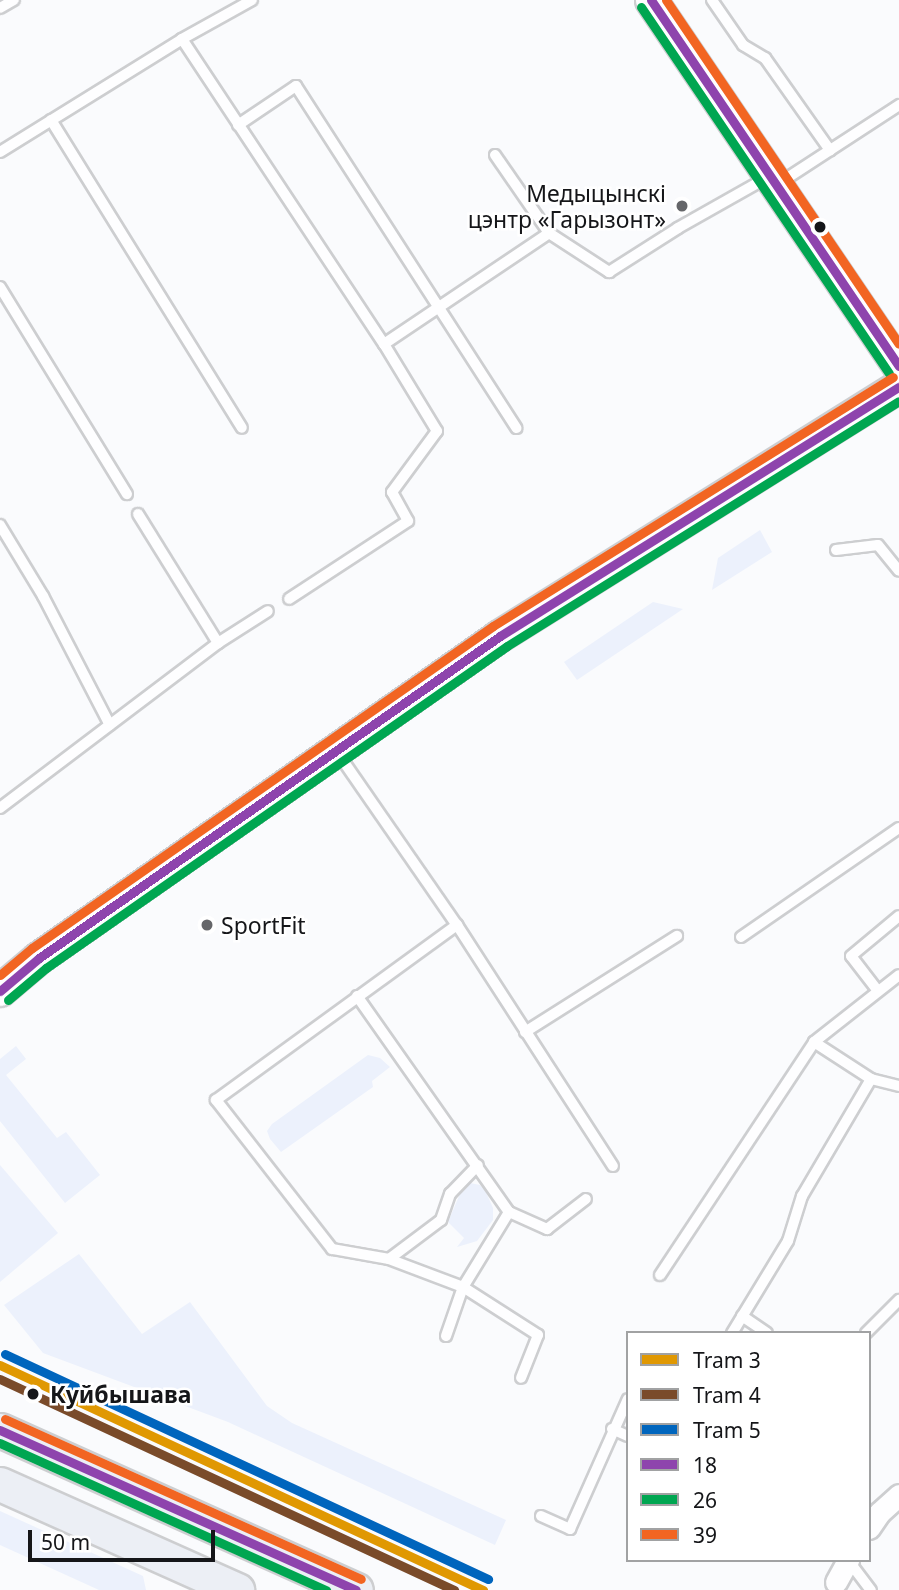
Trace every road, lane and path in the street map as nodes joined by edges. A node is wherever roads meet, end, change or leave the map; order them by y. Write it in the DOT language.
graph roads {
  1 [pos="14,0"];
  2 [pos="252,0"];
  3 [pos="651,0"];
  4 [pos="712,0"];
  5 [pos="0,8"];
  6 [pos="182,39"];
  7 [pos="899,105"];
  8 [pos="51,120"];
  9 [pos="238,125"];
  10 [pos="831,150"];
  11 [pos="0,152"];
  12 [pos="495,155"];
  13 [pos="773,181"];
  14 [pos="549,233"];
  15 [pos="0,287"];
  16 [pos="438,308"];
  17 [pos="384,344"];
  18 [pos="899,366"];
  19 [pos="899,387"];
  20 [pos="242,428"];
  21 [pos="516,428"];
  22 [pos="127,494"];
  23 [pos="138,513"];
  24 [pos="0,524"];
  25 [pos="836,550"];
  26 [pos="899,571"];
  27 [pos="289,599"];
  28 [pos="268,611"];
  29 [pos="218,643"];
  30 [pos="110,725"];
  31 [pos="335,751"];
  32 [pos="0,808"];
  33 [pos="899,828"];
  34 [pos="899,916"];
  35 [pos="457,926"];
  36 [pos="677,936"];
  37 [pos="741,937"];
  38 [pos="899,975"];
  39 [pos="0,991"];
  40 [pos="878,991"];
  41 [pos="357,996"];
  42 [pos="525,1032"];
  43 [pos="814,1042"];
  44 [pos="872,1079"];
  45 [pos="899,1086"];
  46 [pos="478,1165"];
  47 [pos="614,1166"];
  48 [pos="586,1199"];
  49 [pos="509,1212"];
  50 [pos="389,1259"];
  51 [pos="660,1275"];
  52 [pos="463,1287"];
  53 [pos="899,1300"];
  54 [pos="742,1317"];
  55 [pos="733,1331"];
  56 [pos="764,1331"];
  57 [pos="868,1331"];
  58 [pos="446,1336"];
  59 [pos="521,1378"];
  60 [pos="626,1403"];
  61 [pos="612,1429"];
  62 [pos="0,1430"];
  63 [pos="626,1435"];
  64 [pos="0,1484"];
  65 [pos="899,1495"];
  66 [pos="872,1516"];
  67 [pos="541,1517"];
  68 [pos="847,1562"];
  69 [pos="850,1562"];
  70 [pos="836,1582"];
  71 [pos="237,1590"];
  72 [pos="356,1590"];
  73 [pos="871,1590"];
  1 -- 5 [label="lane"];
  2 -- 6 [label="lane"];
  3 -- 13 [label="main road"];
  4 -- 10 [label="lane"];
  6 -- 8 [label="lane"];
  6 -- 9 [label="lane"];
  7 -- 10 [label="lane"];
  8 -- 11 [label="lane"];
  8 -- 20 [label="lane"];
  9 -- 16 [label="lane"];
  9 -- 17 [label="lane"];
  10 -- 13 [label="lane"];
  12 -- 14 [label="lane"];
  13 -- 14 [label="lane"];
  13 -- 18 [label="main road"];
  14 -- 16 [label="lane"];
  15 -- 22 [label="lane"];
  16 -- 17 [label="lane"];
  16 -- 21 [label="lane"];
  17 -- 27 [label="lane"];
  19 -- 31 [label="main road"];
  23 -- 29 [label="lane"];
  24 -- 30 [label="lane"];
  25 -- 26 [label="lane"];
  28 -- 29 [label="lane"];
  29 -- 30 [label="lane"];
  30 -- 32 [label="lane"];
  31 -- 35 [label="lane"];
  31 -- 39 [label="main road"];
  33 -- 37 [label="lane"];
  34 -- 40 [label="lane"];
  35 -- 41 [label="lane"];
  35 -- 42 [label="lane"];
  36 -- 42 [label="lane"];
  38 -- 40 [label="lane"];
  40 -- 43 [label="lane"];
  41 -- 46 [label="lane"];
  41 -- 50 [label="lane"];
  42 -- 47 [label="lane"];
  43 -- 44 [label="lane"];
  43 -- 51 [label="lane"];
  44 -- 45 [label="lane"];
  44 -- 54 [label="lane"];
  46 -- 49 [label="lane"];
  46 -- 50 [label="lane"];
  48 -- 49 [label="lane"];
  49 -- 52 [label="lane"];
  50 -- 52 [label="lane"];
  52 -- 58 [label="lane"];
  52 -- 59 [label="lane"];
  53 -- 57 [label="lane"];
  54 -- 55 [label="lane"];
  54 -- 56 [label="lane"];
  60 -- 61 [label="lane"];
  61 -- 63 [label="lane"];
  61 -- 67 [label="lane"];
  62 -- 72 [label="main road"];
  64 -- 71 [label="main road"];
  65 -- 66 [label="street"];
  68 -- 70 [label="street"];
  69 -- 73 [label="lane"];
}
